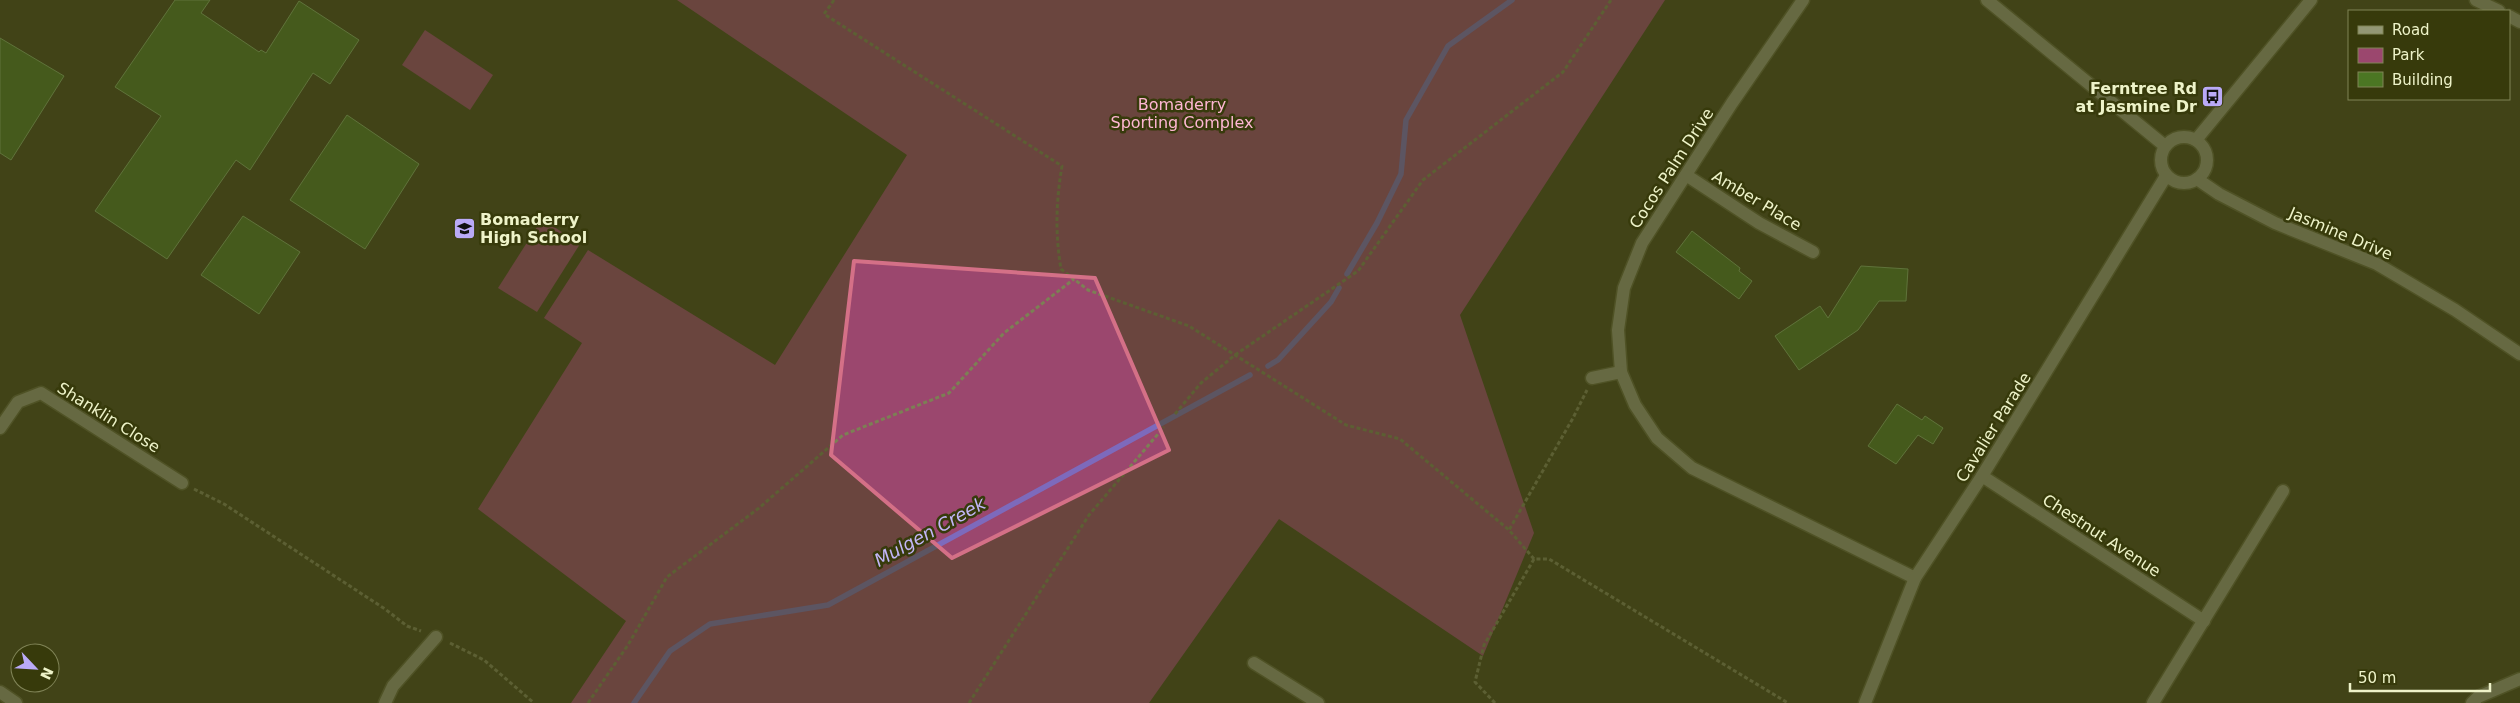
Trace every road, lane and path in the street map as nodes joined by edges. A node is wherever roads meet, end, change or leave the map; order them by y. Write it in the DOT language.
graph roads {
  1 [pos="834,0"];
  2 [pos="1612,0"];
  3 [pos="1803,0"];
  4 [pos="1988,0"];
  5 [pos="2311,0"];
  6 [pos="2476,0"];
  7 [pos="2497,10"];
  8 [pos="2196,140"];
  9 [pos="2165,146"];
  10 [pos="1686,175"];
  11 [pos="2166,176"];
  12 [pos="2197,180"];
  13 [pos="1813,252"];
  14 [pos="1074,279"];
  15 [pos="2520,354"];
  16 [pos="1235,356"];
  17 [pos="1621,372"];
  18 [pos="1592,378"];
  19 [pos="1175,414"];
  20 [pos="1164,427"];
  21 [pos="0,428"];
  22 [pos="1982,476"];
  23 [pos="182,483"];
  24 [pos="2283,491"];
  25 [pos="1508,530"];
  26 [pos="1534,559"];
  27 [pos="1915,578"];
  28 [pos="2204,621"];
  29 [pos="436,637"];
  30 [pos="1254,663"];
  31 [pos="2520,679"];
  32 [pos="0,692"];
  33 [pos="16,703"];
  34 [pos="385,703"];
  35 [pos="534,703"];
  36 [pos="588,703"];
  37 [pos="969,703"];
  38 [pos="1318,703"];
  39 [pos="1495,703"];
  40 [pos="1788,703"];
  41 [pos="1865,703"];
  42 [pos="2154,703"];
  43 [pos="2472,703"];
  1 -- 14 [label="path"];
  2 -- 16 [label="path"];
  3 -- 10 [label="street, Cocos Palm Drive"];
  4 -- 9 [label="street"];
  5 -- 8 [label="street"];
  6 -- 7 [label="street"];
  8 -- 9 [label="street"];
  8 -- 12 [label="street"];
  9 -- 11 [label="street"];
  10 -- 13 [label="street, Amber Place"];
  10 -- 17 [label="street, Cocos Palm Drive"];
  11 -- 12 [label="street"];
  11 -- 22 [label="street, Cavalier Parade"];
  12 -- 15 [label="street, Jasmine Drive"];
  14 -- 16 [label="path"];
  14 -- 36 [label="path"];
  16 -- 19 [label="path"];
  16 -- 25 [label="path"];
  17 -- 18 [label="street"];
  17 -- 27 [label="street, Cocos Palm Drive"];
  18 -- 25 [label="path"];
  20 -- 37 [label="path"];
  21 -- 23 [label="street, Shanklin Close"];
  22 -- 27 [label="street, Cavalier Parade"];
  22 -- 28 [label="street, Chestnut Avenue"];
  23 -- 29 [label="path"];
  24 -- 28 [label="street"];
  25 -- 26 [label="path"];
  26 -- 39 [label="path"];
  26 -- 40 [label="path"];
  27 -- 41 [label="street, Cavalier Parade"];
  28 -- 42 [label="street"];
  29 -- 34 [label="street"];
  29 -- 35 [label="path"];
  30 -- 38 [label="street"];
  31 -- 43 [label="street"];
  32 -- 33 [label="street"];
}
